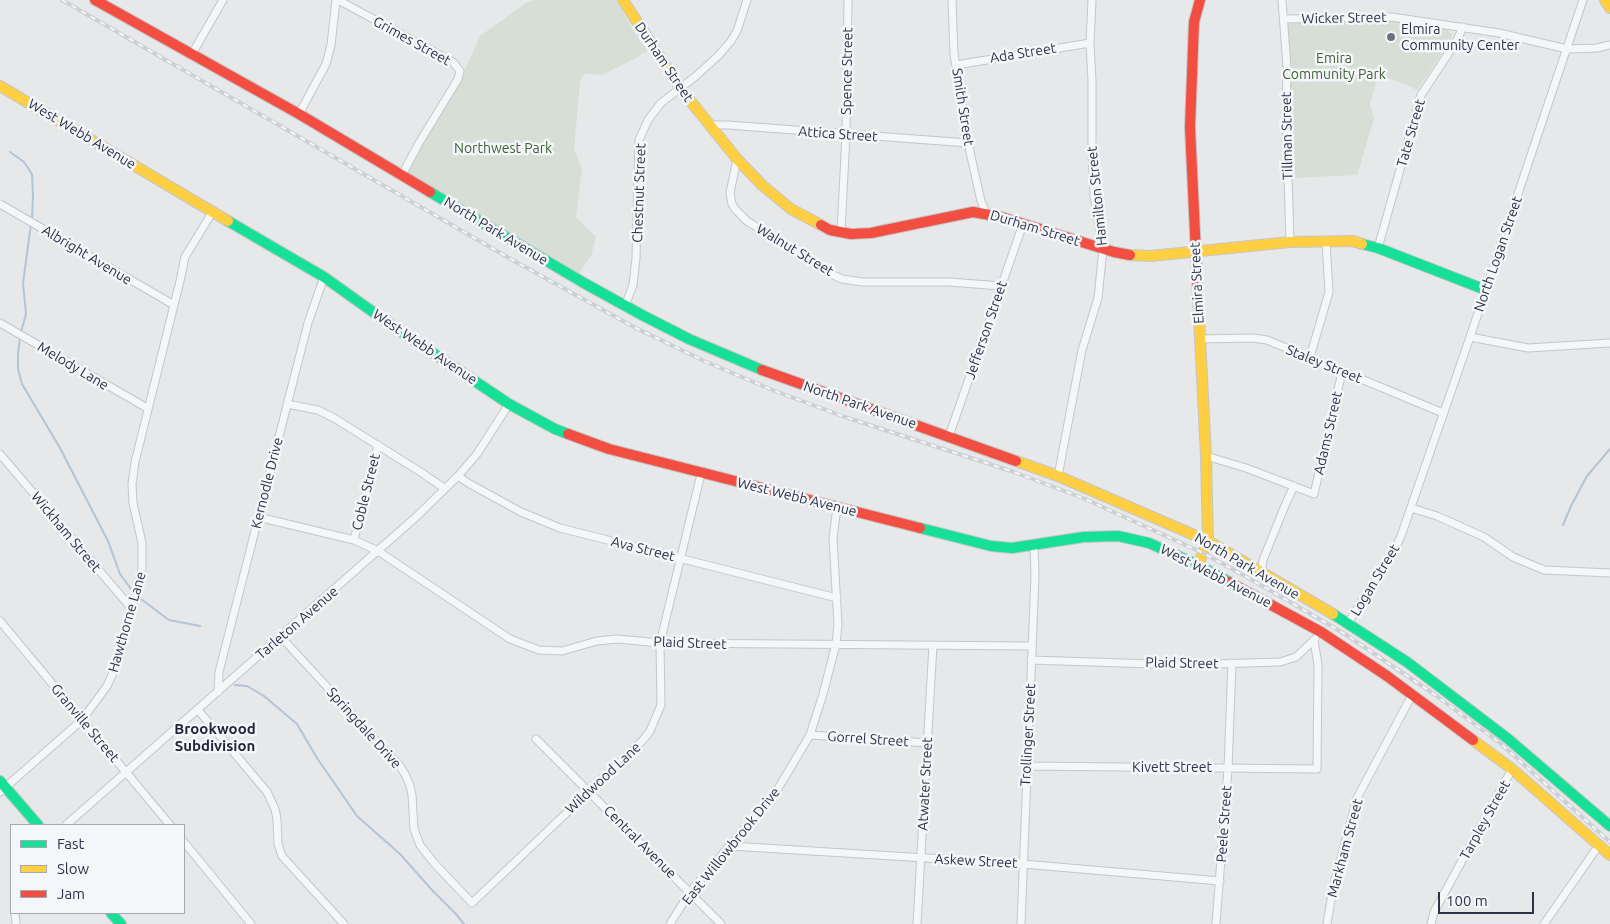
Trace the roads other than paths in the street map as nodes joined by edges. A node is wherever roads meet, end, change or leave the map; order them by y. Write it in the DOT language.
graph roads {
  1 [pos="96,0"];
  2 [pos="223,0"];
  3 [pos="337,0"];
  4 [pos="623,0"];
  5 [pos="747,0"];
  6 [pos="848,0"];
  7 [pos="952,0"];
  8 [pos="1092,0"];
  9 [pos="1200,0"];
  10 [pos="1282,0"];
  11 [pos="1583,0"];
  12 [pos="1605,0"];
  13 [pos="1610,8"];
  14 [pos="1284,19"];
  15 [pos="1463,27"];
  16 [pos="1090,42"];
  17 [pos="1610,45"];
  18 [pos="1567,49"];
  19 [pos="192,54"];
  20 [pos="956,64"];
  21 [pos="0,86"];
  22 [pos="680,88"];
  23 [pos="299,114"];
  24 [pos="709,125"];
  25 [pos="846,135"];
  26 [pos="968,143"];
  27 [pos="737,159"];
  28 [pos="402,175"];
  29 [pos="0,204"];
  30 [pos="212,211"];
  31 [pos="986,213"];
  32 [pos="1023,224"];
  33 [pos="841,231"];
  34 [pos="1326,240"];
  35 [pos="1290,242"];
  36 [pos="1378,248"];
  37 [pos="1103,249"];
  38 [pos="1195,250"];
  39 [pos="324,276"];
  40 [pos="1001,286"];
  41 [pos="1486,290"];
  42 [pos="174,305"];
  43 [pos="625,306"];
  44 [pos="0,323"];
  45 [pos="1470,337"];
  46 [pos="1199,339"];
  47 [pos="1610,343"];
  48 [pos="1310,357"];
  49 [pos="1342,372"];
  50 [pos="287,404"];
  51 [pos="509,404"];
  52 [pos="147,408"];
  53 [pos="1443,413"];
  54 [pos="949,436"];
  55 [pos="378,445"];
  56 [pos="0,454"];
  57 [pos="1206,456"];
  58 [pos="702,474"];
  59 [pos="458,476"];
  60 [pos="1058,476"];
  61 [pos="1294,486"];
  62 [pos="444,488"];
  63 [pos="837,508"];
  64 [pos="1411,508"];
  65 [pos="258,517"];
  66 [pos="354,540"];
  67 [pos="1208,541"];
  68 [pos="1034,546"];
  69 [pos="378,551"];
  70 [pos="680,559"];
  71 [pos="1198,565"];
  72 [pos="1261,573"];
  73 [pos="1610,573"];
  74 [pos="837,598"];
  75 [pos="132,609"];
  76 [pos="0,621"];
  77 [pos="1348,623"];
  78 [pos="1317,636"];
  79 [pos="281,637"];
  80 [pos="660,643"];
  81 [pos="836,644"];
  82 [pos="933,644"];
  83 [pos="1031,646"];
  84 [pos="1031,660"];
  85 [pos="1232,663"];
  86 [pos="218,692"];
  87 [pos="1412,695"];
  88 [pos="198,710"];
  89 [pos="82,720"];
  90 [pos="810,735"];
  91 [pos="536,739"];
  92 [pos="927,743"];
  93 [pos="1027,766"];
  94 [pos="1228,768"];
  95 [pos="1512,769"];
  96 [pos="126,772"];
  97 [pos="2,787"];
  98 [pos="589,791"];
  99 [pos="37,824"];
  100 [pos="67,824"];
  101 [pos="169,824"];
  102 [pos="1610,826"];
  103 [pos="185,843"];
  104 [pos="1599,845"];
  105 [pos="732,846"];
  106 [pos="1610,856"];
  107 [pos="920,858"];
  108 [pos="1023,864"];
  109 [pos="1220,881"];
  110 [pos="690,892"];
  111 [pos="472,903"];
  112 [pos="112,914"];
  113 [pos="120,924"];
  114 [pos="251,924"];
  115 [pos="344,924"];
  116 [pos="670,924"];
  117 [pos="721,924"];
  118 [pos="917,924"];
  119 [pos="1021,924"];
  120 [pos="1216,924"];
  121 [pos="1327,924"];
  122 [pos="1431,924"];
  123 [pos="1544,924"];
  1 -- 19 [label="main road, North Park Avenue"];
  2 -- 19 [label="street"];
  3 -- 23 [label="street"];
  3 -- 28 [label="street, Grimes Street"];
  4 -- 22 [label="main road, Durham Street"];
  5 -- 22 [label="street, Chestnut Street"];
  6 -- 25 [label="street, Spence Street"];
  7 -- 20 [label="street, Smith Street"];
  8 -- 16 [label="street, Hamilton Street"];
  9 -- 38 [label="main road, Elmira Street"];
  10 -- 14 [label="street, Tillman Street"];
  11 -- 18 [label="street, North Logan Street"];
  12 -- 13 [label="main road"];
  14 -- 15 [label="street, Wicker Street"];
  14 -- 35 [label="street, Tillman Street"];
  15 -- 18 [label="street, Wicker Street"];
  15 -- 36 [label="street, Tate Street"];
  16 -- 20 [label="street, Ada Street"];
  16 -- 37 [label="street, Hamilton Street"];
  17 -- 18 [label="street, Wicker Street"];
  18 -- 41 [label="street, North Logan Street"];
  19 -- 23 [label="main road, North Park Avenue"];
  20 -- 26 [label="street, Smith Street"];
  21 -- 30 [label="main road, West Webb Avenue"];
  22 -- 24 [label="main road, Durham Street"];
  22 -- 43 [label="street, Chestnut Street"];
  23 -- 28 [label="main road, North Park Avenue"];
  24 -- 25 [label="street, Attica Street"];
  24 -- 27 [label="main road, Durham Street"];
  25 -- 26 [label="street, Attica Street"];
  25 -- 33 [label="street, Spence Street"];
  26 -- 31 [label="street, Smith Street"];
  27 -- 33 [label="main road, Durham Street"];
  27 -- 40 [label="street, Walnut Street"];
  28 -- 43 [label="main road, North Park Avenue"];
  29 -- 42 [label="street, Albright Avenue"];
  30 -- 39 [label="main road, West Webb Avenue"];
  30 -- 42 [label="street, Hawthorne Lane"];
  31 -- 32 [label="main road, Durham Street"];
  31 -- 33 [label="main road, Durham Street"];
  32 -- 37 [label="main road, Durham Street"];
  32 -- 40 [label="street, Jefferson Street"];
  34 -- 35 [label="main road, Durham Street"];
  34 -- 36 [label="main road, Durham Street"];
  34 -- 48 [label="street"];
  35 -- 38 [label="main road, Durham Street"];
  36 -- 41 [label="main road, Durham Street"];
  37 -- 38 [label="main road, Durham Street"];
  37 -- 60 [label="street, Hamilton Street"];
  38 -- 46 [label="main road, Elmira Street"];
  39 -- 50 [label="street, Kernodle Drive"];
  39 -- 51 [label="main road, West Webb Avenue"];
  40 -- 54 [label="street, Jefferson Street"];
  41 -- 45 [label="street, North Logan Street"];
  42 -- 52 [label="street, Hawthorne Lane"];
  43 -- 54 [label="main road, North Park Avenue"];
  44 -- 52 [label="street, Melody Lane"];
  45 -- 47 [label="street"];
  45 -- 53 [label="street, North Logan Street"];
  46 -- 48 [label="street, Staley Street"];
  46 -- 57 [label="main road, Elmira Street"];
  48 -- 49 [label="street, Staley Street"];
  49 -- 53 [label="street, Staley Street"];
  49 -- 61 [label="street, Adams Street"];
  50 -- 55 [label="street"];
  50 -- 65 [label="street, Kernodle Drive"];
  51 -- 58 [label="main road, West Webb Avenue"];
  51 -- 59 [label="street, Tarleton Avenue"];
  52 -- 75 [label="street, Hawthorne Lane"];
  53 -- 64 [label="street, North Logan Street"];
  54 -- 60 [label="main road, North Park Avenue"];
  55 -- 62 [label="street"];
  55 -- 66 [label="street, Coble Street"];
  56 -- 75 [label="street, Wickham Street"];
  57 -- 61 [label="street"];
  57 -- 67 [label="main road, Elmira Street"];
  58 -- 63 [label="main road, West Webb Avenue"];
  58 -- 70 [label="street, Wildwood Lane"];
  59 -- 62 [label="street, Tarleton Avenue"];
  59 -- 70 [label="street, Ava Street"];
  60 -- 67 [label="main road, North Park Avenue"];
  61 -- 72 [label="street"];
  62 -- 69 [label="street, Tarleton Avenue"];
  63 -- 68 [label="main road, West Webb Avenue"];
  63 -- 74 [label="street, East Willowbrook Drive"];
  64 -- 73 [label="street"];
  64 -- 77 [label="street, Logan Street"];
  65 -- 66 [label="street, Plaid Street"];
  65 -- 86 [label="street, Kernodle Drive"];
  66 -- 69 [label="street, Plaid Street"];
  67 -- 71 [label="main road, Elmira Street"];
  67 -- 72 [label="main road, North Park Avenue"];
  68 -- 71 [label="main road, West Webb Avenue"];
  68 -- 83 [label="street, Trollinger Street"];
  69 -- 79 [label="street, Tarleton Avenue"];
  69 -- 80 [label="street, Plaid Street"];
  70 -- 74 [label="street, Ava Street"];
  70 -- 80 [label="street, Wildwood Lane"];
  71 -- 78 [label="main road, West Webb Avenue"];
  72 -- 77 [label="main road, North Park Avenue"];
  74 -- 81 [label="street, East Willowbrook Drive"];
  75 -- 89 [label="street, Hawthorne Lane"];
  76 -- 89 [label="street, Granville Street"];
  77 -- 102 [label="main road, North Park Avenue"];
  78 -- 85 [label="street, Plaid Street"];
  78 -- 87 [label="main road, West Webb Avenue"];
  78 -- 94 [label="street, Kivett Street"];
  79 -- 86 [label="street, Tarleton Avenue"];
  79 -- 111 [label="street, Springdale Drive"];
  80 -- 81 [label="street, Plaid Street"];
  80 -- 98 [label="street, Wildwood Lane"];
  81 -- 82 [label="street, Plaid Street"];
  81 -- 90 [label="street, East Willowbrook Drive"];
  82 -- 83 [label="street, Plaid Street"];
  82 -- 92 [label="street, Atwater Street"];
  83 -- 84 [label="street, Trollinger Street"];
  84 -- 85 [label="street, Plaid Street"];
  84 -- 93 [label="street, Trollinger Street"];
  85 -- 94 [label="street, Peele Street"];
  86 -- 88 [label="street, Tarleton Avenue"];
  87 -- 95 [label="main road, West Webb Avenue"];
  87 -- 121 [label="street, Markham Street"];
  88 -- 96 [label="street, Tarleton Avenue"];
  88 -- 115 [label="street"];
  89 -- 96 [label="street, Granville Street"];
  89 -- 97 [label="street, Hawthorne Lane"];
  90 -- 92 [label="street, Gorrel Street"];
  90 -- 105 [label="street, East Willowbrook Drive"];
  91 -- 98 [label="street, Central Avenue"];
  92 -- 107 [label="street, Atwater Street"];
  93 -- 94 [label="street, Kivett Street"];
  93 -- 108 [label="street, Trollinger Street"];
  94 -- 109 [label="street, Peele Street"];
  95 -- 104 [label="main road, West Webb Avenue"];
  95 -- 122 [label="street, Tarpley Street"];
  96 -- 100 [label="street, Tarleton Avenue"];
  96 -- 101 [label="street, Granville Street"];
  97 -- 99 [label="main road"];
  98 -- 110 [label="street, Central Avenue"];
  98 -- 111 [label="street, Wildwood Lane"];
  103 -- 114 [label="street"];
  104 -- 106 [label="main road, West Webb Avenue"];
  104 -- 123 [label="street"];
  105 -- 107 [label="street, Askew Street"];
  105 -- 110 [label="street, East Willowbrook Drive"];
  107 -- 108 [label="street, Askew Street"];
  107 -- 118 [label="street, Atwater Street"];
  108 -- 109 [label="street, Askew Street"];
  108 -- 119 [label="street, Trollinger Street"];
  109 -- 120 [label="street, Peele Street"];
  110 -- 116 [label="street, East Willowbrook Drive"];
  110 -- 117 [label="street, Central Avenue"];
  112 -- 113 [label="main road"];
}
